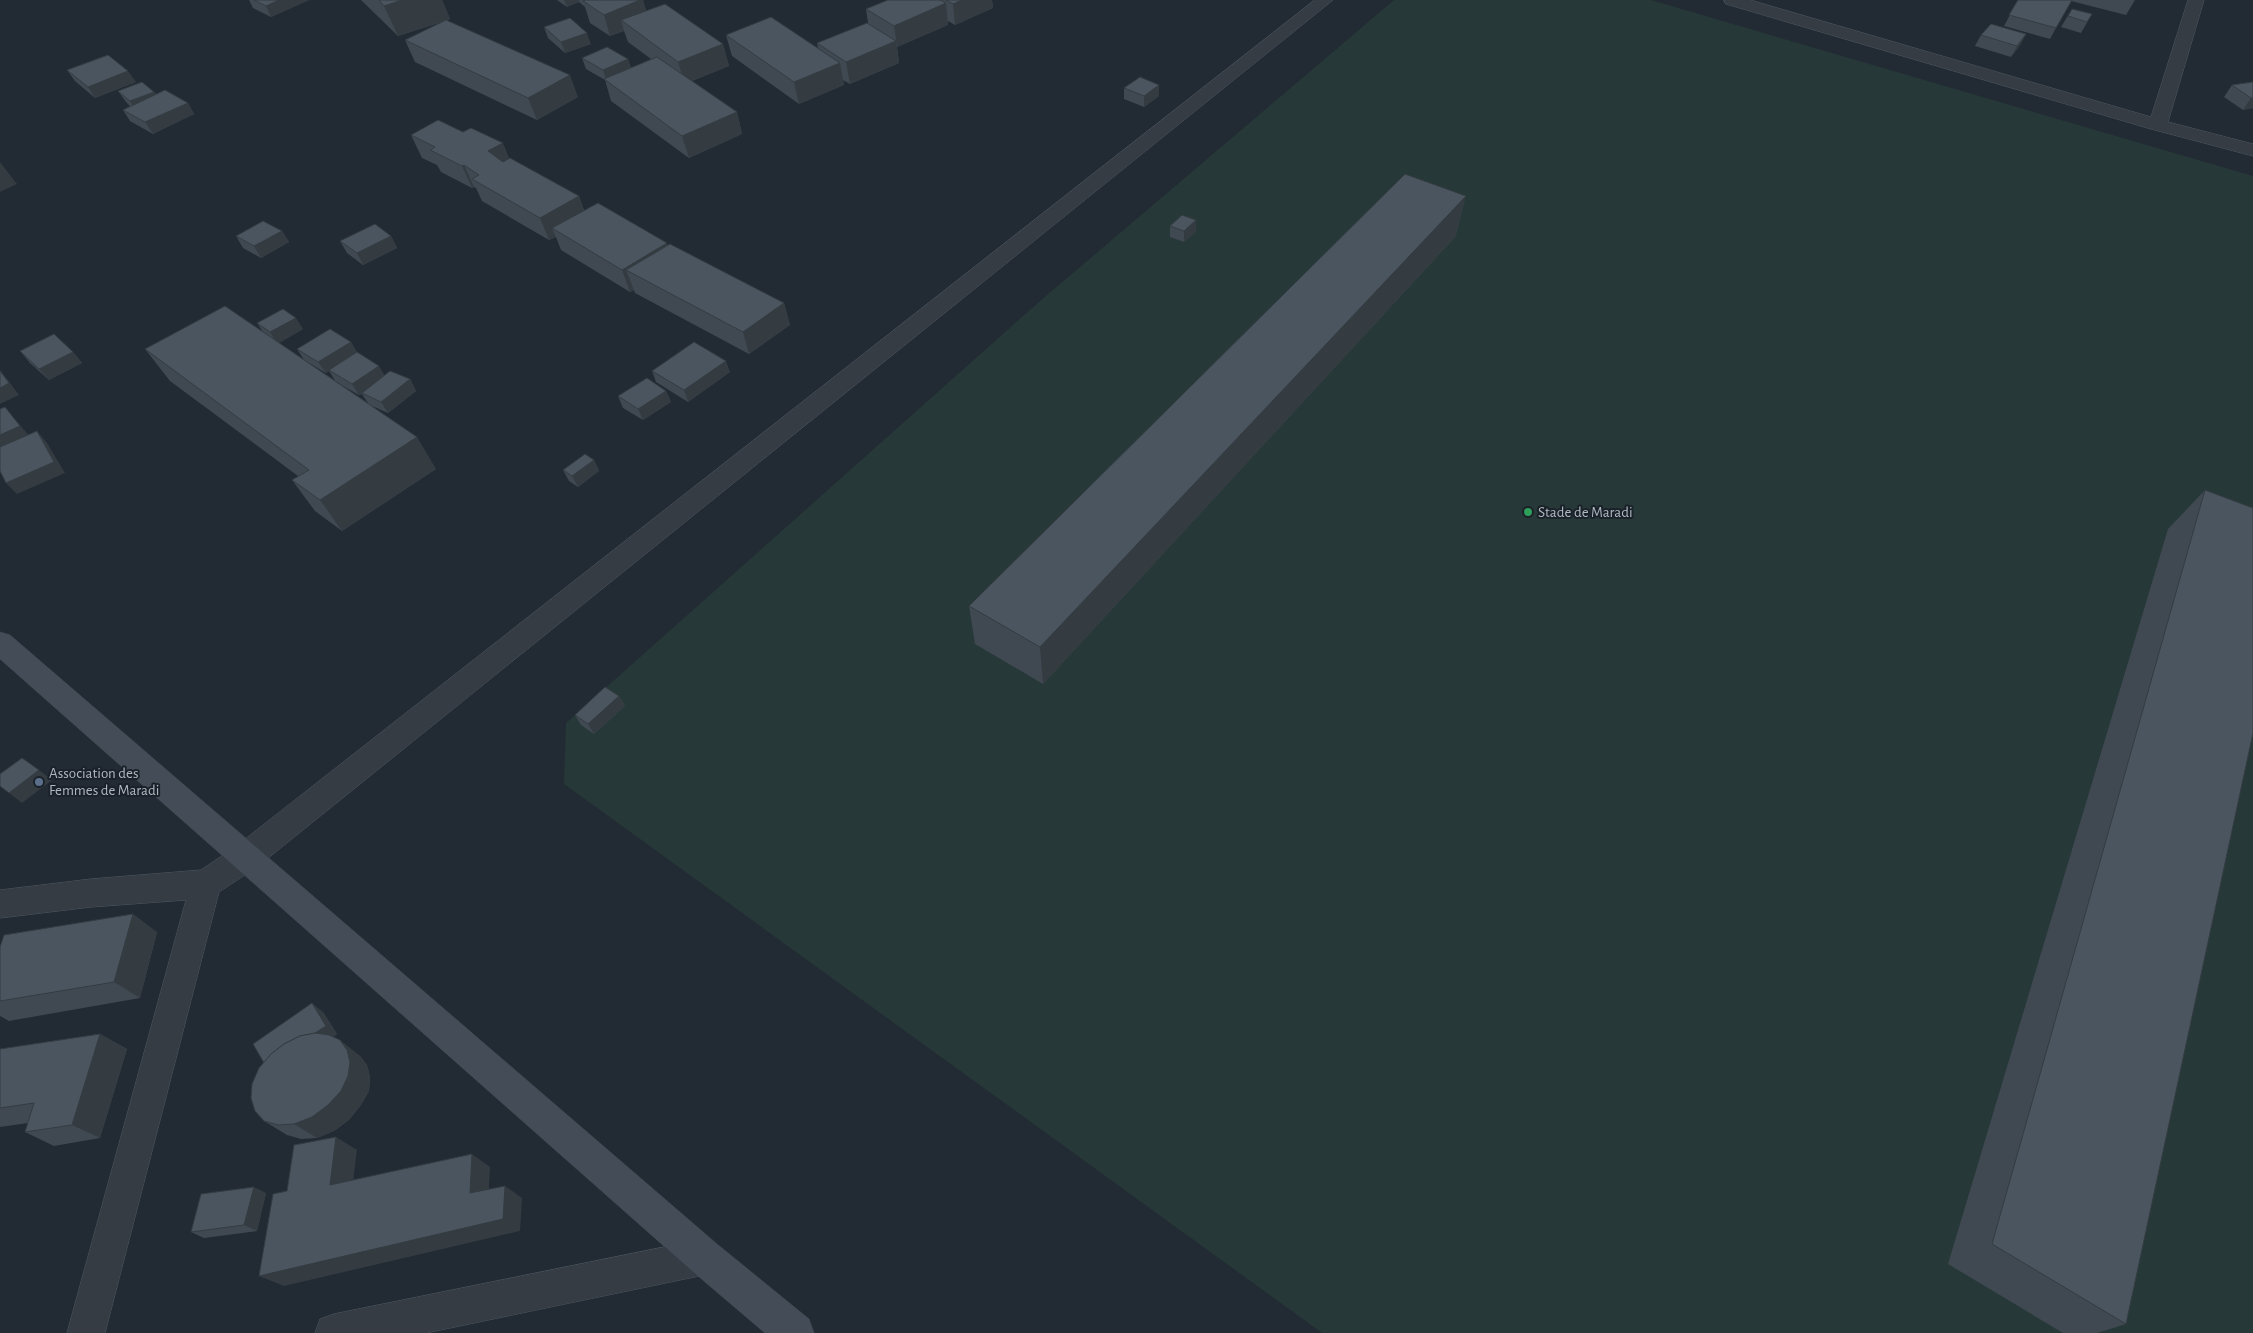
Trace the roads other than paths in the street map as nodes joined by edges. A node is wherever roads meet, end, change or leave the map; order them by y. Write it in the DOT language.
graph roads {
  1 [pos="1732,0"];
  2 [pos="2196,0"];
  3 [pos="1311,4"];
  4 [pos="2158,125"];
  5 [pos="2253,150"];
  6 [pos="0,643"];
  7 [pos="246,857"];
  8 [pos="206,884"];
  9 [pos="0,904"];
  10 [pos="704,1257"];
  11 [pos="86,1333"];
  12 [pos="334,1333"];
  13 [pos="795,1333"];
  1 -- 4 [label="street"];
  2 -- 4 [label="street"];
  3 -- 7 [label="street"];
  4 -- 5 [label="street"];
  6 -- 7 [label="street"];
  7 -- 8 [label="street"];
  7 -- 10 [label="street"];
  8 -- 9 [label="street"];
  8 -- 11 [label="street"];
  10 -- 12 [label="street"];
  10 -- 13 [label="street"];
}
